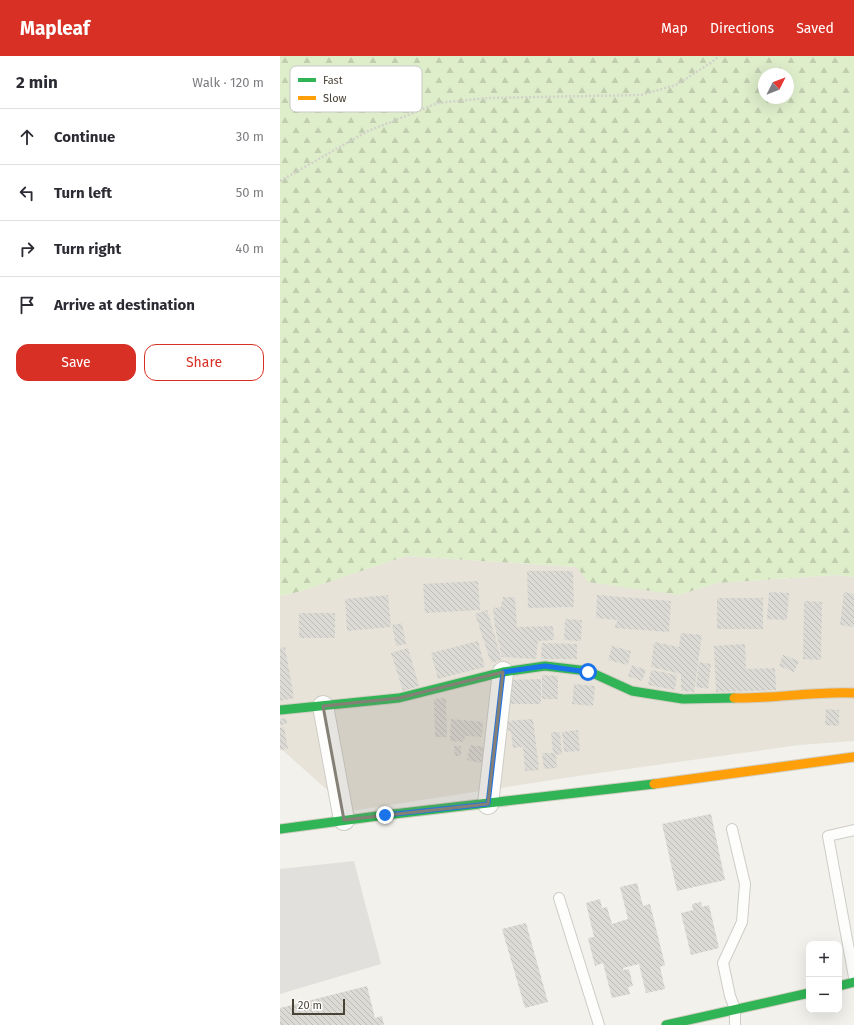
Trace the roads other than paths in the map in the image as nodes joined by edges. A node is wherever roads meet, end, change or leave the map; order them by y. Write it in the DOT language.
graph roads {
  1 [pos="503,672"];
  2 [pos="854,693"];
  3 [pos="323,706"];
  4 [pos="280,710"];
  5 [pos="854,756"];
  6 [pos="488,804"];
  7 [pos="344,820"];
  8 [pos="280,829"];
  9 [pos="732,829"];
  10 [pos="854,830"];
  11 [pos="559,898"];
  12 [pos="851,940"];
  13 [pos="854,977"];
  14 [pos="854,982"];
  15 [pos="842,985"];
  16 [pos="806,994"];
  17 [pos="735,1010"];
  18 [pos="599,1025"];
  19 [pos="666,1025"];
  20 [pos="735,1025"];
  1 -- 2 [label="street"];
  1 -- 3 [label="street"];
  1 -- 6 [label="street"];
  3 -- 4 [label="street"];
  3 -- 7 [label="street"];
  5 -- 6 [label="street"];
  6 -- 7 [label="street"];
  7 -- 8 [label="street"];
  9 -- 17 [label="lane"];
  10 -- 12 [label="lane"];
  11 -- 18 [label="lane"];
  12 -- 13 [label="lane"];
  14 -- 15 [label="street"];
  16 -- 17 [label="street"];
  17 -- 19 [label="street"];
  17 -- 20 [label="lane"];
}
